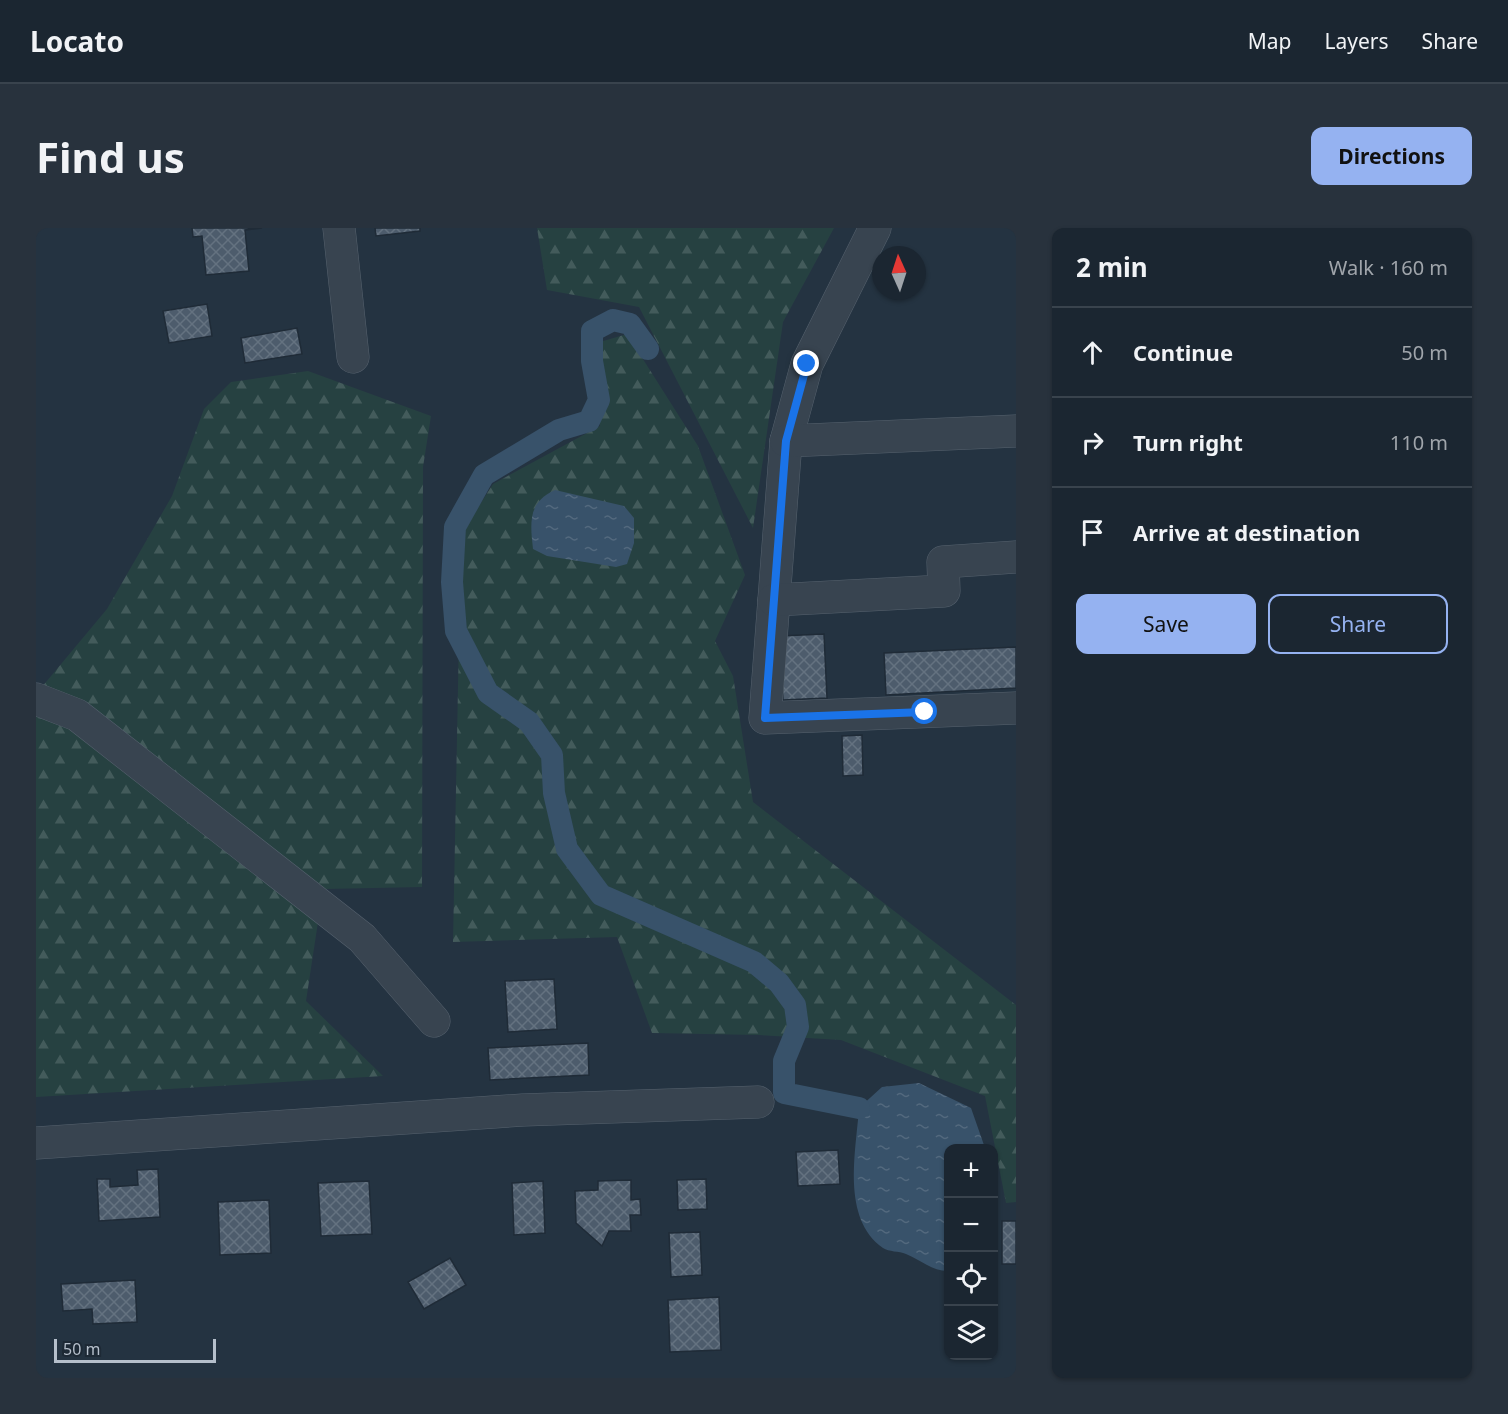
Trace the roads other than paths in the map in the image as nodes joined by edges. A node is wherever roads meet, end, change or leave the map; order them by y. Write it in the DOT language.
graph roads {
  1 [pos="339,228"];
  2 [pos="875,228"];
  3 [pos="353,357"];
  4 [pos="1016,431"];
  5 [pos="786,441"];
  6 [pos="1016,557"];
  7 [pos="774,600"];
  8 [pos="36,699"];
  9 [pos="1016,708"];
  10 [pos="434,1022"];
  11 [pos="758,1102"];
  12 [pos="36,1143"];
  1 -- 3 [label="street"];
  2 -- 5 [label="street"];
  4 -- 5 [label="street"];
  5 -- 7 [label="street"];
  6 -- 7 [label="street"];
  7 -- 9 [label="street"];
  8 -- 10 [label="street"];
  11 -- 12 [label="street"];
}
